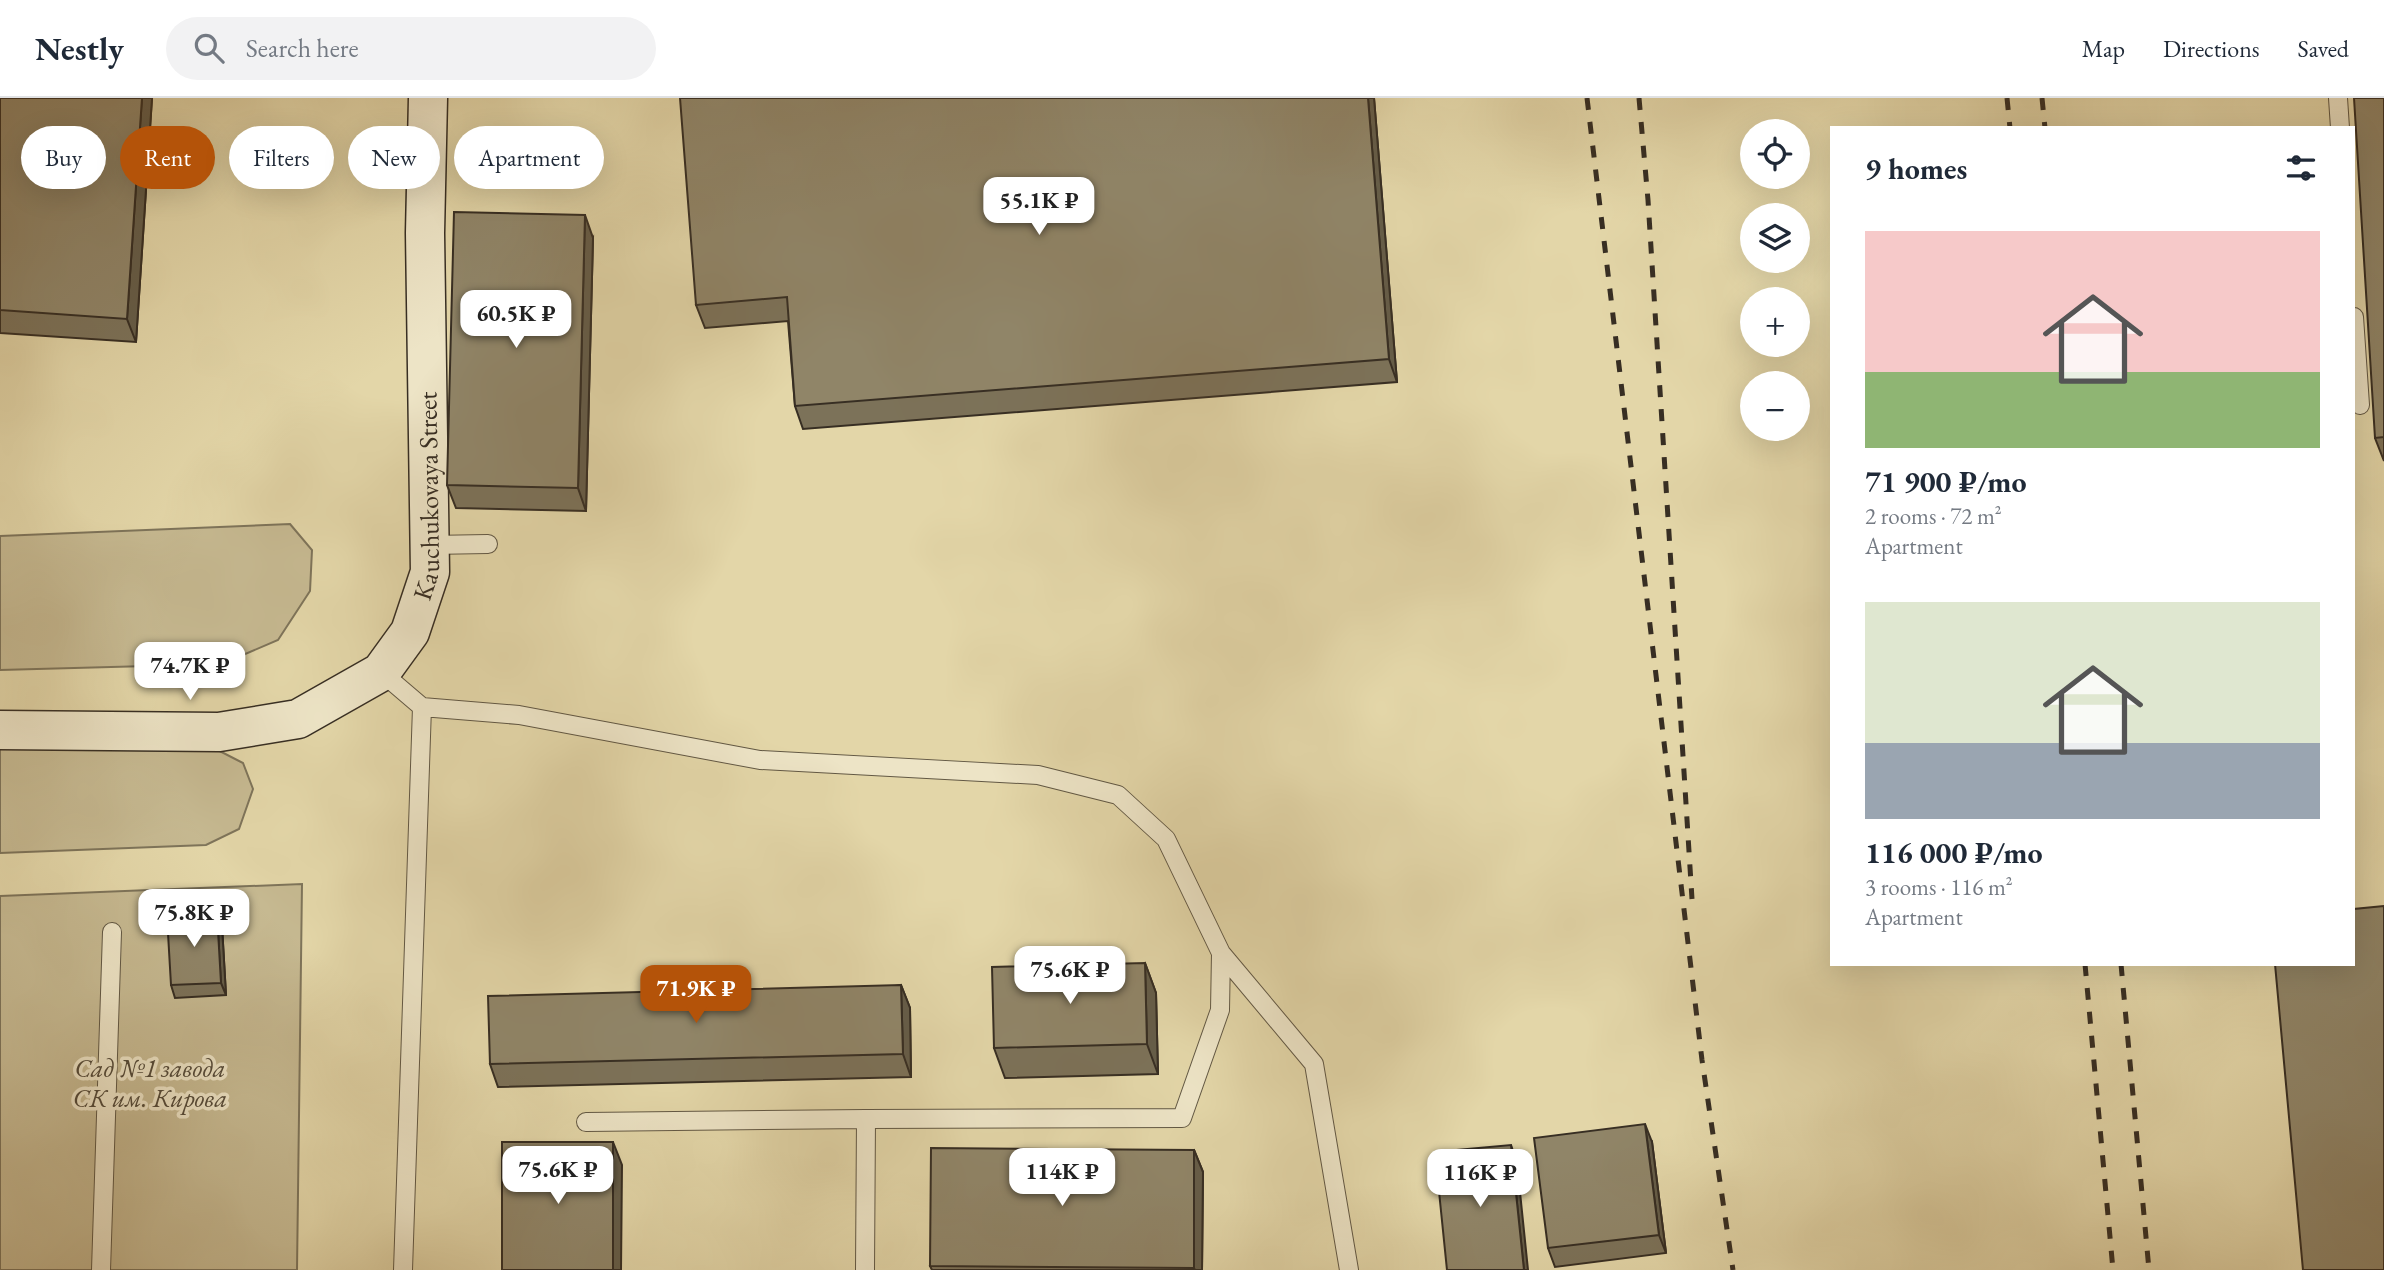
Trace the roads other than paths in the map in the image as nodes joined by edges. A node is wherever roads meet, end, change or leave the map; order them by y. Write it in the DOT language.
graph roads {
  1 [pos="428,98"];
  2 [pos="2338,98"];
  3 [pos="2340,126"];
  4 [pos="2355,332"];
  5 [pos="2360,405"];
  6 [pos="488,544"];
  7 [pos="430,545"];
  8 [pos="381,672"];
  9 [pos="422,708"];
  10 [pos="0,730"];
  11 [pos="112,932"];
  12 [pos="1221,953"];
  13 [pos="866,1119"];
  14 [pos="586,1122"];
  15 [pos="101,1270"];
  16 [pos="403,1270"];
  17 [pos="865,1270"];
  18 [pos="1349,1270"];
  1 -- 7 [label="street, Kauchukovaya Street"];
  2 -- 3 [label="lane"];
  4 -- 5 [label="lane"];
  6 -- 7 [label="lane"];
  7 -- 8 [label="street, Kauchukovaya Street"];
  8 -- 9 [label="lane"];
  8 -- 10 [label="street"];
  9 -- 12 [label="lane"];
  9 -- 16 [label="lane"];
  11 -- 15 [label="lane"];
  12 -- 13 [label="lane"];
  12 -- 18 [label="lane"];
  13 -- 14 [label="lane"];
  13 -- 17 [label="lane"];
}
